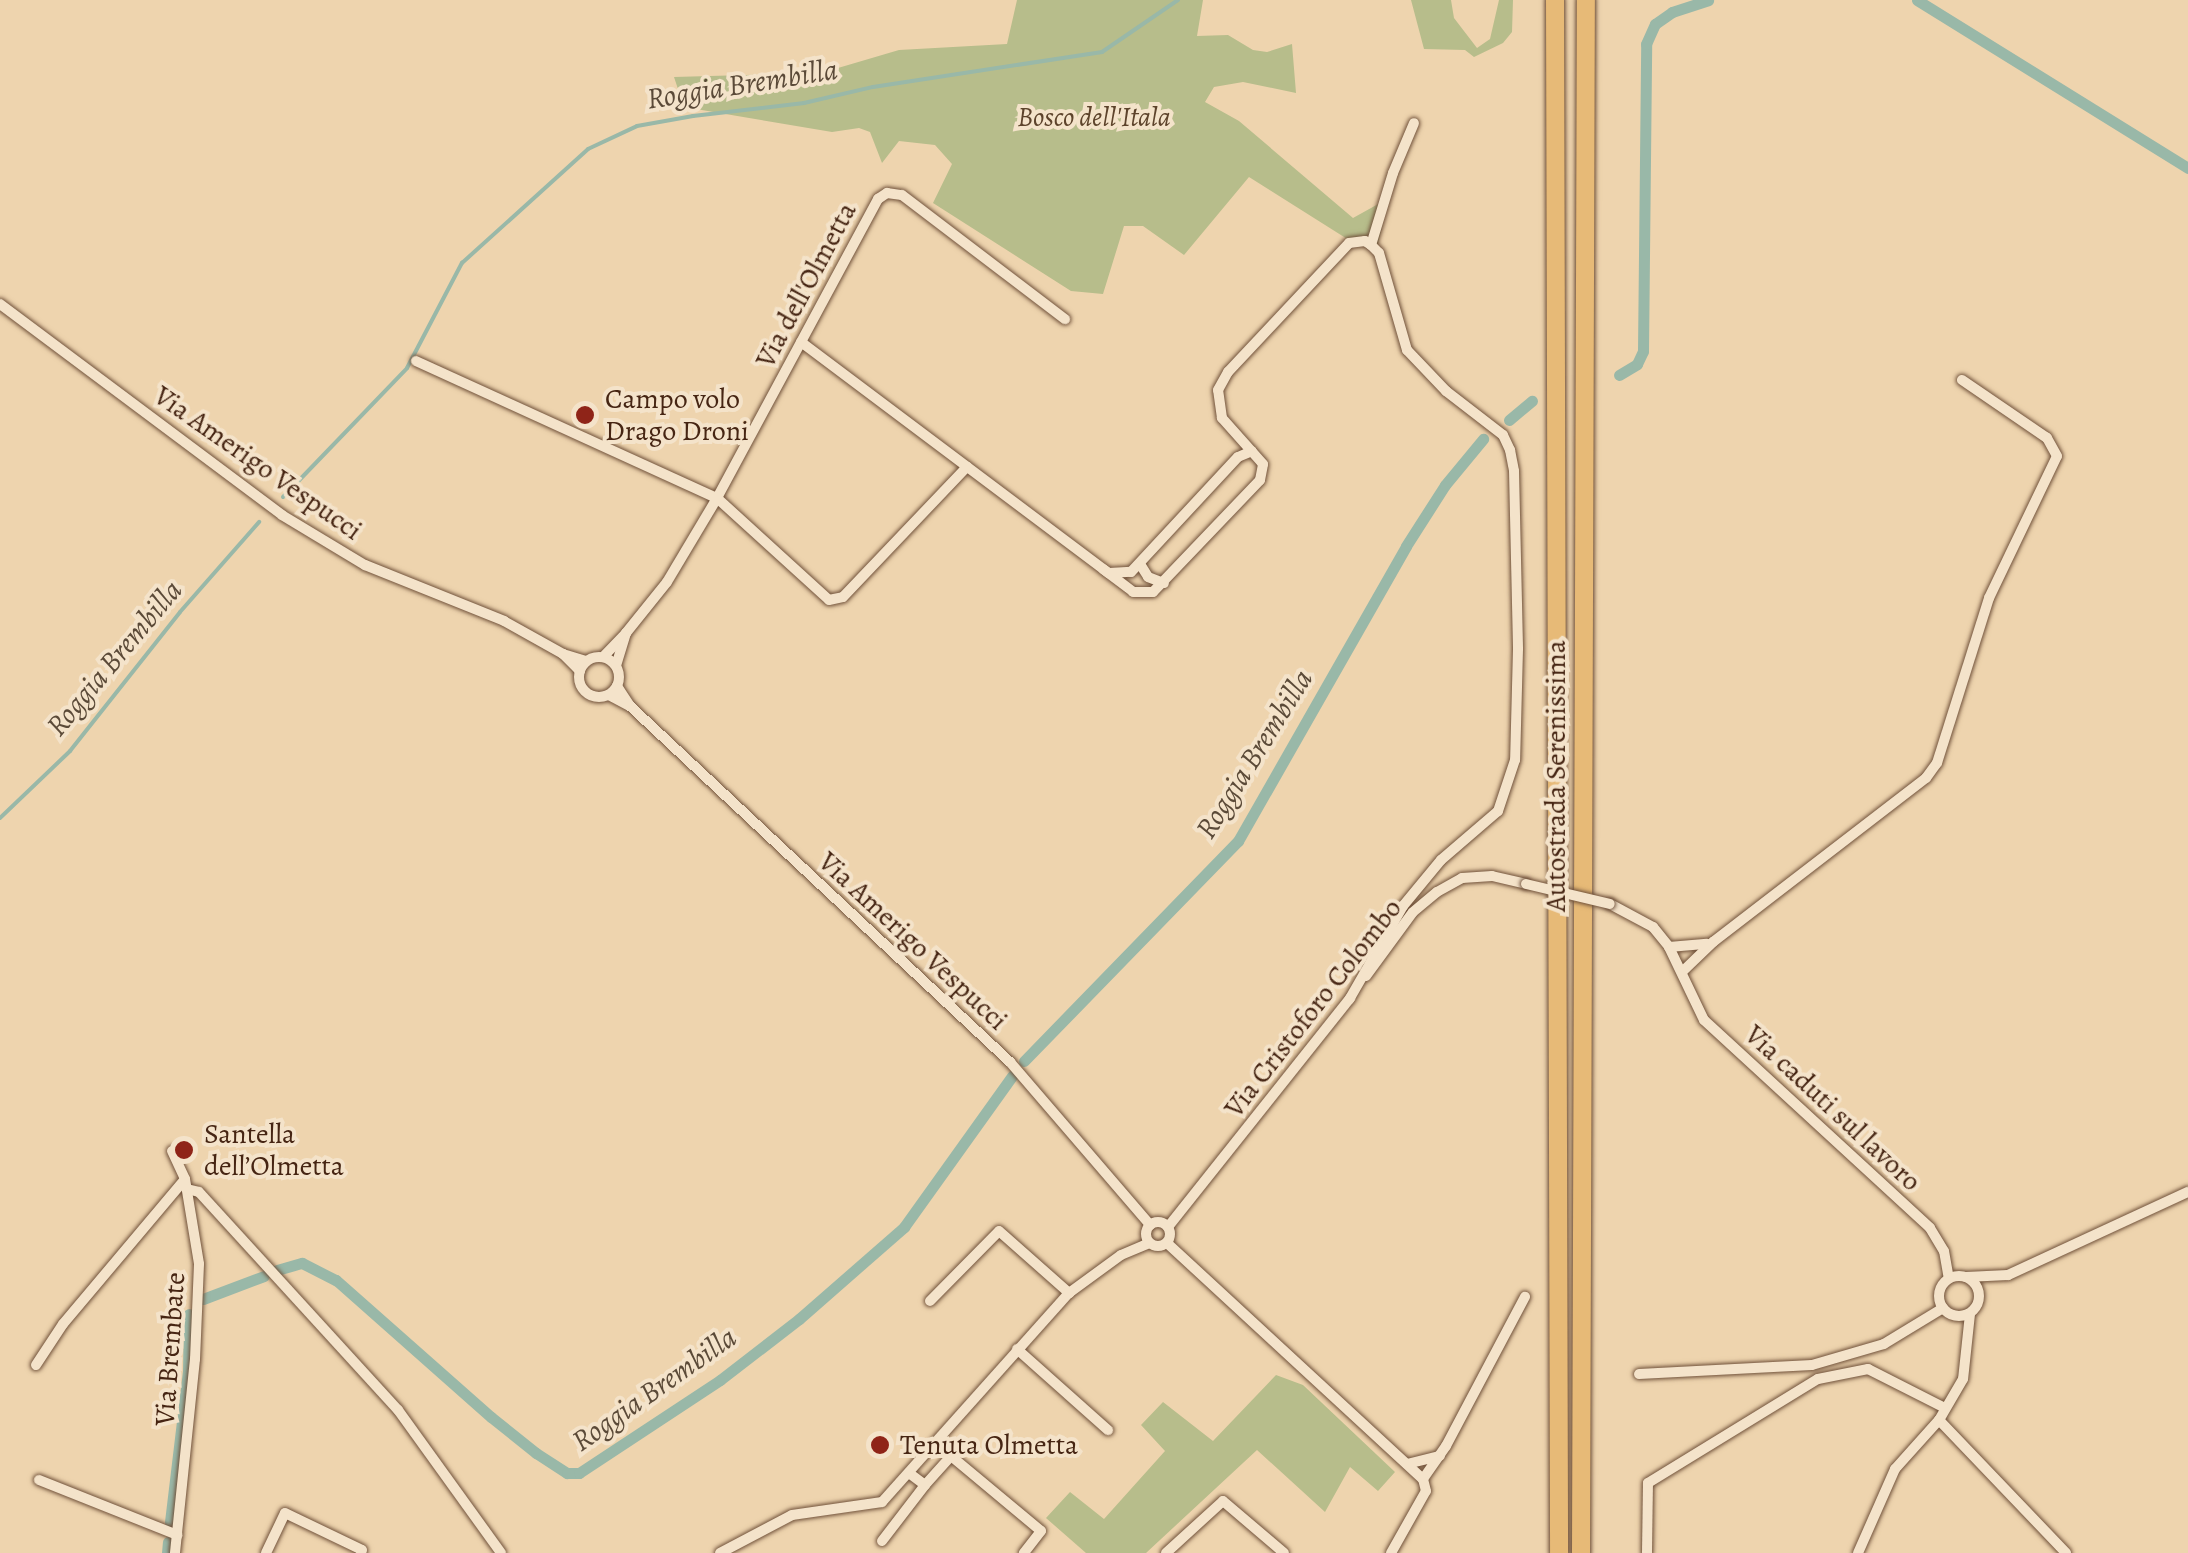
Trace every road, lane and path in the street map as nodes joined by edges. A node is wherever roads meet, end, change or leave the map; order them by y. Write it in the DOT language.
graph roads {
  1 [pos="1555,0"];
  2 [pos="1586,0"];
  3 [pos="1414,123"];
  4 [pos="1371,245"];
  5 [pos="0,304"];
  6 [pos="1064,318"];
  7 [pos="801,342"];
  8 [pos="416,362"];
  9 [pos="1962,380"];
  10 [pos="1252,450"];
  11 [pos="967,467"];
  12 [pos="717,498"];
  13 [pos="1140,564"];
  14 [pos="1102,569"];
  15 [pos="1164,583"];
  16 [pos="626,634"];
  17 [pos="603,657"];
  18 [pos="583,666"];
  19 [pos="616,666"];
  20 [pos="613,690"];
  21 [pos="1713,942"];
  22 [pos="1670,946"];
  23 [pos="1683,971"];
  24 [pos="1349,1000"];
  25 [pos="172,1151"];
  26 [pos="186,1184"];
  27 [pos="2188,1192"];
  28 [pos="1150,1225"];
  29 [pos="1168,1227"];
  30 [pos="1149,1243"];
  31 [pos="1167,1243"];
  32 [pos="1966,1278"];
  33 [pos="1949,1279"];
  34 [pos="1069,1293"];
  35 [pos="1525,1296"];
  36 [pos="930,1301"];
  37 [pos="1943,1308"];
  38 [pos="1970,1314"];
  39 [pos="1017,1350"];
  40 [pos="36,1365"];
  41 [pos="1639,1374"];
  42 [pos="1944,1408"];
  43 [pos="1940,1420"];
  44 [pos="1108,1430"];
  45 [pos="1440,1455"];
  46 [pos="1407,1464"];
  47 [pos="910,1472"];
  48 [pos="1423,1479"];
  49 [pos="39,1480"];
  50 [pos="925,1485"];
  51 [pos="178,1534"];
  52 [pos="882,1540"];
  53 [pos="364,1552"];
  54 [pos="176,1553"];
  55 [pos="266,1553"];
  56 [pos="500,1553"];
  57 [pos="720,1553"];
  58 [pos="1024,1553"];
  59 [pos="1166,1553"];
  60 [pos="1284,1553"];
  61 [pos="1391,1553"];
  62 [pos="1559,1553"];
  63 [pos="1581,1553"];
  64 [pos="1647,1553"];
  65 [pos="1858,1553"];
  66 [pos="2066,1553"];
  1 -- 62 [label="highway, Autostrada Serenissima"];
  2 -- 63 [label="highway, Autostrada Serenissima"];
  3 -- 4 [label="street"];
  4 -- 10 [label="street"];
  4 -- 24 [label="street"];
  5 -- 18 [label="street, Via Amerigo Vespucci"];
  6 -- 7 [label="street, Via dell'Olmetta"];
  7 -- 11 [label="street"];
  7 -- 12 [label="street, Via dell'Olmetta"];
  8 -- 12 [label="street"];
  9 -- 21 [label="street"];
  10 -- 13 [label="street"];
  10 -- 15 [label="street"];
  11 -- 12 [label="street"];
  11 -- 14 [label="street"];
  12 -- 16 [label="street, Via dell'Olmetta"];
  13 -- 14 [label="street"];
  13 -- 15 [label="street"];
  14 -- 15 [label="street"];
  16 -- 17 [label="street"];
  16 -- 19 [label="street"];
  17 -- 18 [label="street"];
  17 -- 19 [label="street"];
  18 -- 20 [label="street, Via Amerigo Vespucci"];
  19 -- 20 [label="street"];
  20 -- 28 [label="street, Via Amerigo Vespucci"];
  21 -- 22 [label="street"];
  21 -- 23 [label="street"];
  22 -- 23 [label="street, Via caduti sul lavoro"];
  22 -- 24 [label="street, Via Cristoforo Colombo, bridge"];
  23 -- 33 [label="street, Via caduti sul lavoro"];
  24 -- 29 [label="street, Via Cristoforo Colombo"];
  25 -- 26 [label="street, Via Brembate"];
  26 -- 40 [label="street"];
  26 -- 51 [label="street, Via Brembate"];
  26 -- 56 [label="street"];
  27 -- 32 [label="street"];
  28 -- 29 [label="street"];
  28 -- 30 [label="street"];
  29 -- 31 [label="street"];
  30 -- 31 [label="street"];
  30 -- 34 [label="street"];
  31 -- 46 [label="street"];
  32 -- 33 [label="street"];
  32 -- 38 [label="street"];
  33 -- 37 [label="street"];
  34 -- 36 [label="street"];
  34 -- 39 [label="street"];
  35 -- 45 [label="street"];
  37 -- 38 [label="street"];
  37 -- 41 [label="street"];
  38 -- 42 [label="street"];
  39 -- 44 [label="street"];
  39 -- 47 [label="street"];
  42 -- 43 [label="street"];
  42 -- 64 [label="street"];
  43 -- 65 [label="street"];
  43 -- 66 [label="street"];
  45 -- 46 [label="street"];
  45 -- 48 [label="street"];
  46 -- 48 [label="street"];
  47 -- 50 [label="street"];
  47 -- 57 [label="street"];
  48 -- 61 [label="street"];
  49 -- 51 [label="street"];
  50 -- 52 [label="street"];
  50 -- 58 [label="street"];
  51 -- 54 [label="street, Via Brembate"];
  53 -- 55 [label="street"];
  59 -- 60 [label="street"];
}
